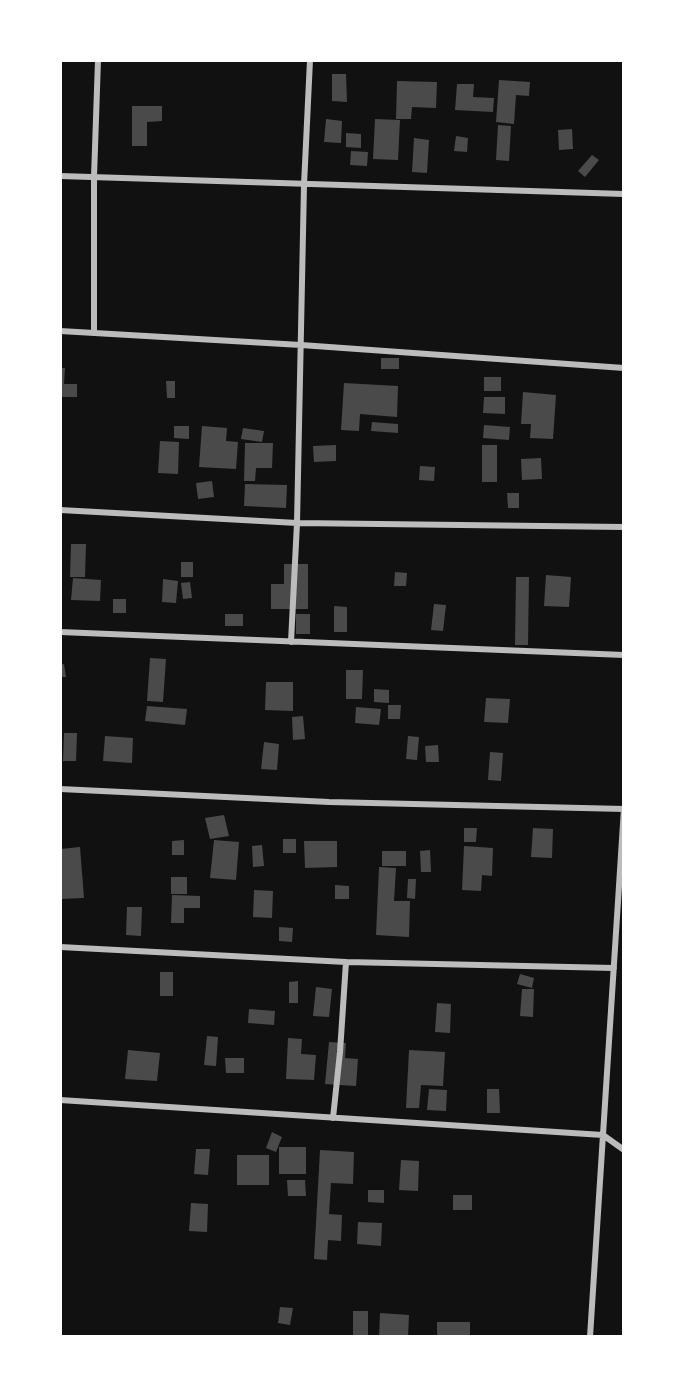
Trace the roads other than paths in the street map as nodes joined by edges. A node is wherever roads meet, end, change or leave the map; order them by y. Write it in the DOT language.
graph roads {
  1 [pos="98,60"];
  2 [pos="310,60"];
  3 [pos="60,176"];
  4 [pos="94,177"];
  5 [pos="304,185"];
  6 [pos="624,194"];
  7 [pos="60,331"];
  8 [pos="94,332"];
  9 [pos="300,345"];
  10 [pos="624,368"];
  11 [pos="60,510"];
  12 [pos="297,523"];
  13 [pos="624,527"];
  14 [pos="60,632"];
  15 [pos="291,642"];
  16 [pos="624,655"];
  17 [pos="60,789"];
  18 [pos="624,808"];
  19 [pos="622,878"];
  20 [pos="60,947"];
  21 [pos="346,962"];
  22 [pos="614,968"];
  23 [pos="60,1100"];
  24 [pos="333,1118"];
  25 [pos="603,1135"];
  26 [pos="624,1150"];
  27 [pos="590,1337"];
  1 -- 4 [label="street"];
  2 -- 5 [label="street"];
  3 -- 4 [label="street"];
  4 -- 5 [label="street"];
  4 -- 8 [label="street"];
  5 -- 6 [label="street"];
  5 -- 9 [label="street"];
  7 -- 8 [label="street"];
  8 -- 9 [label="street"];
  9 -- 10 [label="street"];
  9 -- 12 [label="street"];
  11 -- 12 [label="street"];
  12 -- 13 [label="street"];
  12 -- 15 [label="street"];
  14 -- 15 [label="street"];
  15 -- 16 [label="street"];
  17 -- 18 [label="street"];
  18 -- 19 [label="street"];
  19 -- 22 [label="street"];
  20 -- 21 [label="street"];
  21 -- 22 [label="street"];
  21 -- 24 [label="street"];
  22 -- 25 [label="street"];
  23 -- 24 [label="street"];
  24 -- 25 [label="street"];
  25 -- 26 [label="street"];
  25 -- 27 [label="street"];
}
